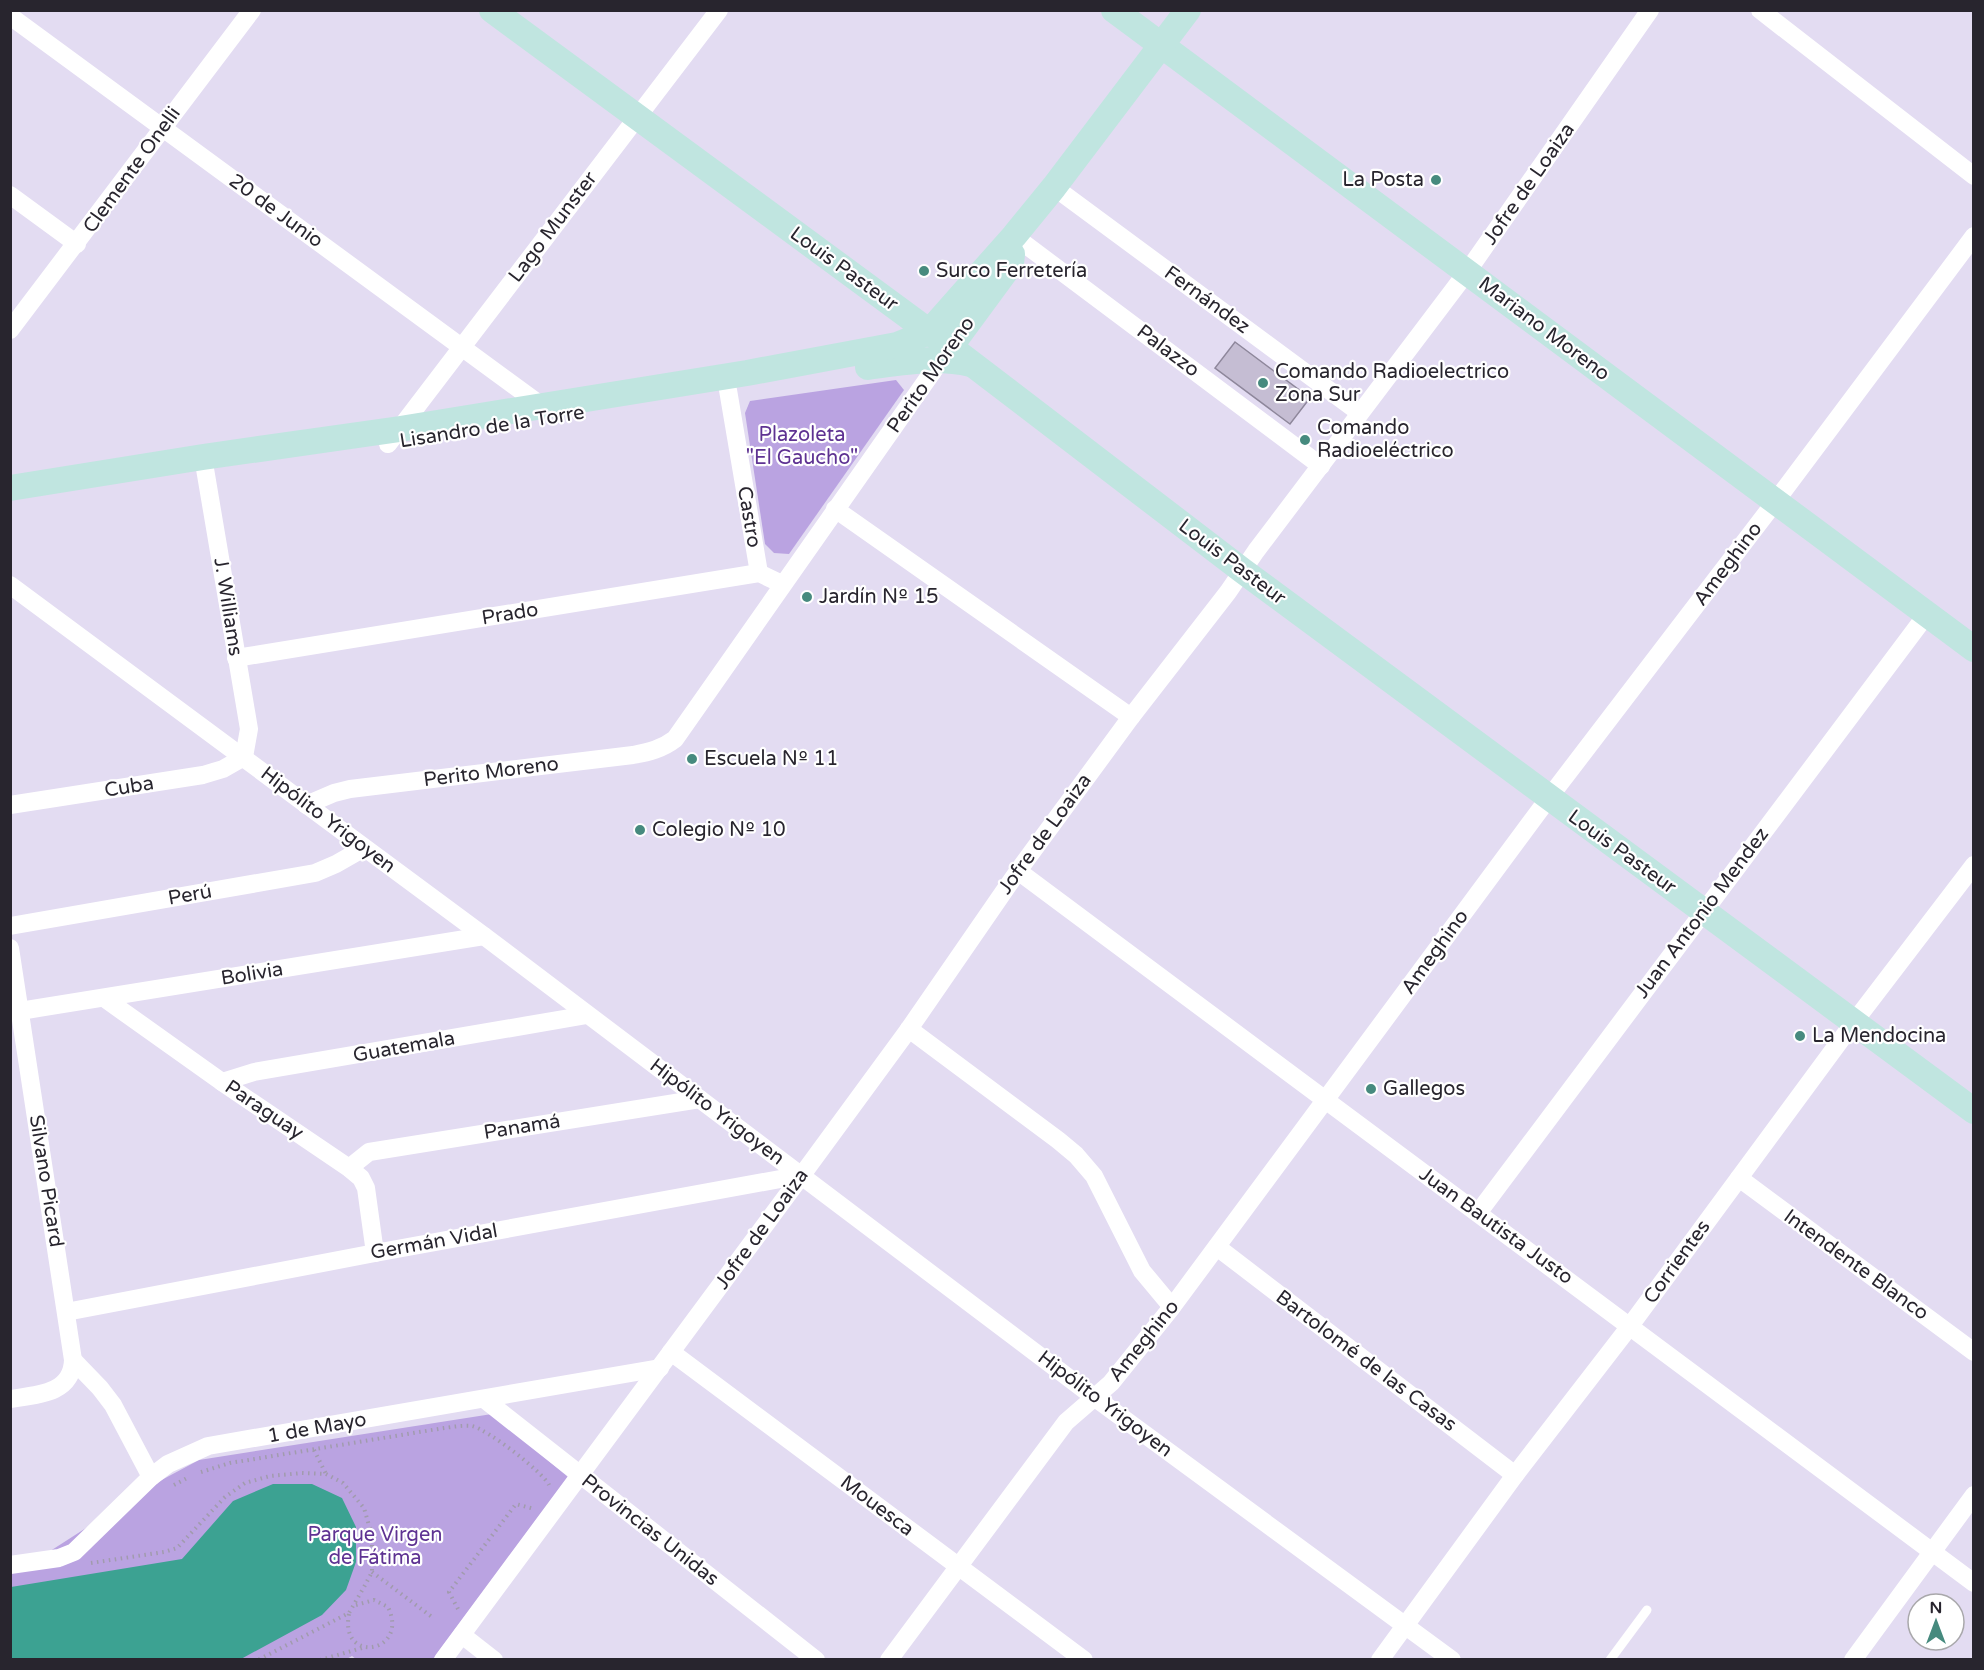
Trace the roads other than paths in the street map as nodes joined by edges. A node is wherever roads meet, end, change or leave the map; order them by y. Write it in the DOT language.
graph roads {
  1 [pos="252,10"];
  2 [pos="492,10"];
  3 [pos="719,10"];
  4 [pos="1114,10"];
  5 [pos="1188,10"];
  6 [pos="1650,10"];
  7 [pos="1760,10"];
  8 [pos="10,16"];
  9 [pos="1162,45"];
  10 [pos="637,117"];
  11 [pos="162,128"];
  12 [pos="1974,176"];
  13 [pos="1054,187"];
  14 [pos="10,195"];
  15 [pos="1014,236"];
  16 [pos="1974,236"];
  17 [pos="77,244"];
  18 [pos="1467,272"];
  19 [pos="10,330"];
  20 [pos="929,332"];
  21 [pos="461,348"];
  22 [pos="945,353"];
  23 [pos="728,390"];
  24 [pos="542,406"];
  25 [pos="1360,413"];
  26 [pos="394,436"];
  27 [pos="205,465"];
  28 [pos="1321,466"];
  29 [pos="10,488"];
  30 [pos="1775,502"];
  31 [pos="10,504"];
  32 [pos="835,509"];
  33 [pos="1243,571"];
  34 [pos="759,573"];
  35 [pos="782,584"];
  36 [pos="10,585"];
  37 [pos="1927,614"];
  38 [pos="1974,649"];
  39 [pos="236,658"];
  40 [pos="1131,717"];
  41 [pos="244,757"];
  42 [pos="1548,799"];
  43 [pos="10,805"];
  44 [pos="306,805"];
  45 [pos="364,848"];
  46 [pos="1974,865"];
  47 [pos="1018,871"];
  48 [pos="1704,910"];
  49 [pos="10,927"];
  50 [pos="484,936"];
  51 [pos="11,954"];
  52 [pos="105,999"];
  53 [pos="20,1011"];
  54 [pos="587,1015"];
  55 [pos="1854,1022"];
  56 [pos="909,1029"];
  57 [pos="222,1082"];
  58 [pos="700,1099"];
  59 [pos="1326,1101"];
  60 [pos="1974,1111"];
  61 [pos="349,1168"];
  62 [pos="801,1175"];
  63 [pos="1738,1178"];
  64 [pos="1478,1212"];
  65 [pos="1217,1247"];
  66 [pos="375,1253"];
  67 [pos="1172,1307"];
  68 [pos="66,1312"];
  69 [pos="1630,1326"];
  70 [pos="671,1352"];
  71 [pos="1974,1352"];
  72 [pos="73,1360"];
  73 [pos="660,1368"];
  74 [pos="1094,1397"];
  75 [pos="10,1399"];
  76 [pos="484,1399"];
  77 [pos="579,1475"];
  78 [pos="1515,1475"];
  79 [pos="151,1477"];
  80 [pos="1974,1495"];
  81 [pos="1932,1552"];
  82 [pos="10,1565"];
  83 [pos="958,1568"];
  84 [pos="1974,1582"];
  85 [pos="1647,1610"];
  86 [pos="1406,1625"];
  87 [pos="462,1635"];
  88 [pos="443,1659"];
  89 [pos="494,1659"];
  90 [pos="816,1659"];
  91 [pos="889,1659"];
  92 [pos="1084,1659"];
  93 [pos="1380,1659"];
  94 [pos="1452,1659"];
  95 [pos="1610,1659"];
  96 [pos="1853,1659"];
  1 -- 11 [label="street, Clemente Onelli"];
  2 -- 10 [label="main road, Louis Pasteur"];
  3 -- 10 [label="street, Lago Munster"];
  4 -- 9 [label="main road, Mariano Moreno"];
  5 -- 9 [label="main road, Perito Moreno"];
  6 -- 18 [label="street, Jofre de Loaiza"];
  7 -- 12 [label="street"];
  8 -- 11 [label="street, 20 de Junio"];
  9 -- 13 [label="main road, Perito Moreno"];
  9 -- 18 [label="main road, Mariano Moreno"];
  10 -- 20 [label="main road, Louis Pasteur"];
  10 -- 21 [label="street, Lago Munster"];
  11 -- 17 [label="street, Clemente Onelli"];
  11 -- 21 [label="street, 20 de Junio"];
  13 -- 15 [label="main road, Perito Moreno"];
  13 -- 25 [label="street, Fernández"];
  14 -- 17 [label="street"];
  15 -- 20 [label="main road, Perito Moreno"];
  15 -- 22 [label="main road, Perito Moreno"];
  15 -- 28 [label="street, Palazzo"];
  16 -- 30 [label="street, Ameghino"];
  17 -- 19 [label="street, Clemente Onelli"];
  18 -- 25 [label="street, Jofre de Loaiza"];
  18 -- 30 [label="main road, Mariano Moreno"];
  20 -- 22 [label="main road, Louis Pasteur"];
  20 -- 24 [label="main road, Lisandro de la Torre"];
  21 -- 24 [label="street, 20 de Junio"];
  21 -- 26 [label="street, Lago Munster"];
  22 -- 23 [label="main road, Lisandro de la Torre"];
  22 -- 32 [label="street, Perito Moreno"];
  22 -- 33 [label="main road, Louis Pasteur"];
  23 -- 26 [label="main road, Lisandro de la Torre"];
  23 -- 34 [label="street, Castro"];
  24 -- 26 [label="main road, Lisandro de la Torre"];
  25 -- 28 [label="street, Jofre de Loaiza"];
  26 -- 27 [label="main road, Lisandro de la Torre"];
  27 -- 29 [label="main road, Lisandro de la Torre"];
  27 -- 31 [label="main road, Lisandro de la Torre"];
  27 -- 39 [label="street, J. Williams"];
  28 -- 33 [label="street, Jofre de Loaiza"];
  30 -- 37 [label="main road, Mariano Moreno"];
  30 -- 42 [label="street, Ameghino"];
  32 -- 35 [label="street, Perito Moreno"];
  32 -- 40 [label="street"];
  33 -- 40 [label="street, Jofre de Loaiza"];
  33 -- 42 [label="main road, Louis Pasteur"];
  34 -- 35 [label="street"];
  34 -- 39 [label="street, Prado"];
  35 -- 44 [label="street, Perito Moreno"];
  36 -- 41 [label="street, Hipólito Yrigoyen"];
  37 -- 38 [label="main road, Mariano Moreno"];
  37 -- 48 [label="street, Juan Antonio Mendez"];
  39 -- 41 [label="street, J. Williams"];
  40 -- 47 [label="street, Jofre de Loaiza"];
  41 -- 43 [label="street, Cuba"];
  41 -- 44 [label="street, Hipólito Yrigoyen"];
  42 -- 48 [label="main road, Louis Pasteur"];
  42 -- 59 [label="street, Ameghino"];
  44 -- 45 [label="street, Hipólito Yrigoyen"];
  45 -- 49 [label="street, Perú"];
  45 -- 50 [label="street, Hipólito Yrigoyen"];
  46 -- 55 [label="street, Corrientes"];
  47 -- 56 [label="street, Jofre de Loaiza"];
  47 -- 59 [label="street, Juan Bautista Justo"];
  48 -- 55 [label="main road, Louis Pasteur"];
  48 -- 64 [label="street, Juan Antonio Mendez"];
  50 -- 52 [label="street, Bolivia"];
  50 -- 54 [label="street, Hipólito Yrigoyen"];
  51 -- 53 [label="street, Silvano Picard"];
  52 -- 53 [label="street, Bolivia"];
  52 -- 57 [label="street, Paraguay"];
  53 -- 68 [label="street, Silvano Picard"];
  54 -- 57 [label="street, Guatemala"];
  54 -- 58 [label="street, Hipólito Yrigoyen"];
  55 -- 60 [label="main road, Louis Pasteur"];
  55 -- 63 [label="street, Corrientes"];
  56 -- 62 [label="street, Jofre de Loaiza"];
  56 -- 67 [label="street"];
  57 -- 61 [label="street, Paraguay"];
  58 -- 61 [label="street, Panamá"];
  58 -- 62 [label="street, Hipólito Yrigoyen"];
  59 -- 64 [label="street, Juan Bautista Justo"];
  59 -- 65 [label="street, Ameghino"];
  61 -- 66 [label="street, Paraguay"];
  62 -- 66 [label="street, Germán Vidal"];
  62 -- 70 [label="street, Jofre de Loaiza"];
  62 -- 74 [label="street, Hipólito Yrigoyen"];
  63 -- 69 [label="street, Corrientes"];
  63 -- 71 [label="street, Intendente Blanco"];
  64 -- 69 [label="street, Juan Bautista Justo"];
  65 -- 67 [label="street, Ameghino"];
  65 -- 78 [label="street, Bartolomé de las Casas"];
  66 -- 68 [label="street, Germán Vidal"];
  67 -- 74 [label="street, Ameghino"];
  68 -- 72 [label="street, Silvano Picard"];
  69 -- 78 [label="street, Corrientes"];
  69 -- 81 [label="street, Juan Bautista Justo"];
  70 -- 73 [label="street, Jofre de Loaiza"];
  70 -- 83 [label="street, Mouesca"];
  72 -- 75 [label="street"];
  72 -- 79 [label="street"];
  73 -- 76 [label="street, 1 de Mayo"];
  73 -- 77 [label="street, Jofre de Loaiza"];
  74 -- 83 [label="street, Ameghino"];
  74 -- 86 [label="street, Hipólito Yrigoyen"];
  76 -- 77 [label="street, Provincias Unidas"];
  76 -- 79 [label="street, 1 de Mayo"];
  77 -- 87 [label="street, Jofre de Loaiza"];
  77 -- 90 [label="street, Provincias Unidas"];
  78 -- 86 [label="street, Corrientes"];
  79 -- 82 [label="street, 1 de Mayo"];
  80 -- 81 [label="street"];
  81 -- 84 [label="street, Juan Bautista Justo"];
  81 -- 96 [label="street"];
  83 -- 91 [label="street, Ameghino"];
  83 -- 92 [label="street, Mouesca"];
  85 -- 95 [label="lane"];
  86 -- 93 [label="street, Corrientes"];
  86 -- 94 [label="street, Hipólito Yrigoyen"];
  87 -- 88 [label="street, Jofre de Loaiza"];
  87 -- 89 [label="street"];
}
